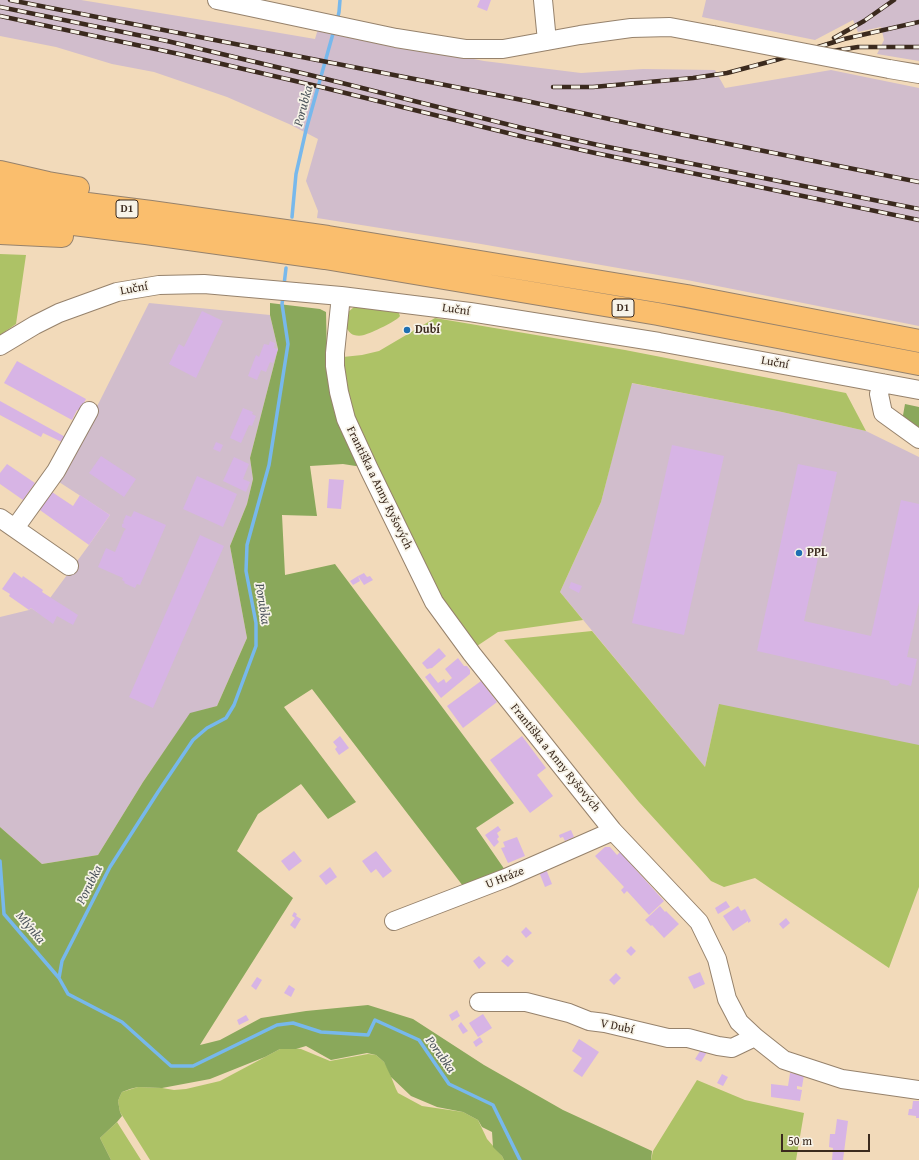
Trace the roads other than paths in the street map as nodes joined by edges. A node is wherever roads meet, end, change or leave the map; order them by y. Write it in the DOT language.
graph roads {
  1 [pos="217,0"];
  2 [pos="543,0"];
  3 [pos="547,41"];
  4 [pos="919,74"];
  5 [pos="0,172"];
  6 [pos="0,193"];
  7 [pos="0,215"];
  8 [pos="253,227"];
  9 [pos="0,233"];
  10 [pos="250,248"];
  11 [pos="341,296"];
  12 [pos="919,341"];
  13 [pos="0,346"];
  14 [pos="919,364"];
  15 [pos="882,383"];
  16 [pos="919,390"];
  17 [pos="89,410"];
  18 [pos="919,439"];
  19 [pos="0,518"];
  20 [pos="15,528"];
  21 [pos="69,566"];
  22 [pos="614,831"];
  23 [pos="394,921"];
  24 [pos="479,1002"];
  25 [pos="755,1037"];
  26 [pos="919,1090"];
  1 -- 3 [label="street"];
  2 -- 3 [label="street"];
  3 -- 4 [label="street, bridge"];
  5 -- 8 [label="highway"];
  6 -- 8 [label="highway, D1"];
  7 -- 10 [label="highway, D1"];
  8 -- 12 [label="highway, D1"];
  9 -- 10 [label="highway"];
  10 -- 14 [label="highway, D1"];
  11 -- 13 [label="street, Luční"];
  11 -- 15 [label="street, Luční"];
  11 -- 22 [label="street, Františka a Anny Ryšových"];
  15 -- 16 [label="street, Luční"];
  15 -- 18 [label="street"];
  17 -- 20 [label="street"];
  19 -- 20 [label="street"];
  20 -- 21 [label="street"];
  22 -- 23 [label="street, U Hráze"];
  22 -- 25 [label="street, Františka a Anny Ryšových"];
  24 -- 25 [label="street, V Dubí"];
  25 -- 26 [label="street, Františka a Anny Ryšových"];
}
